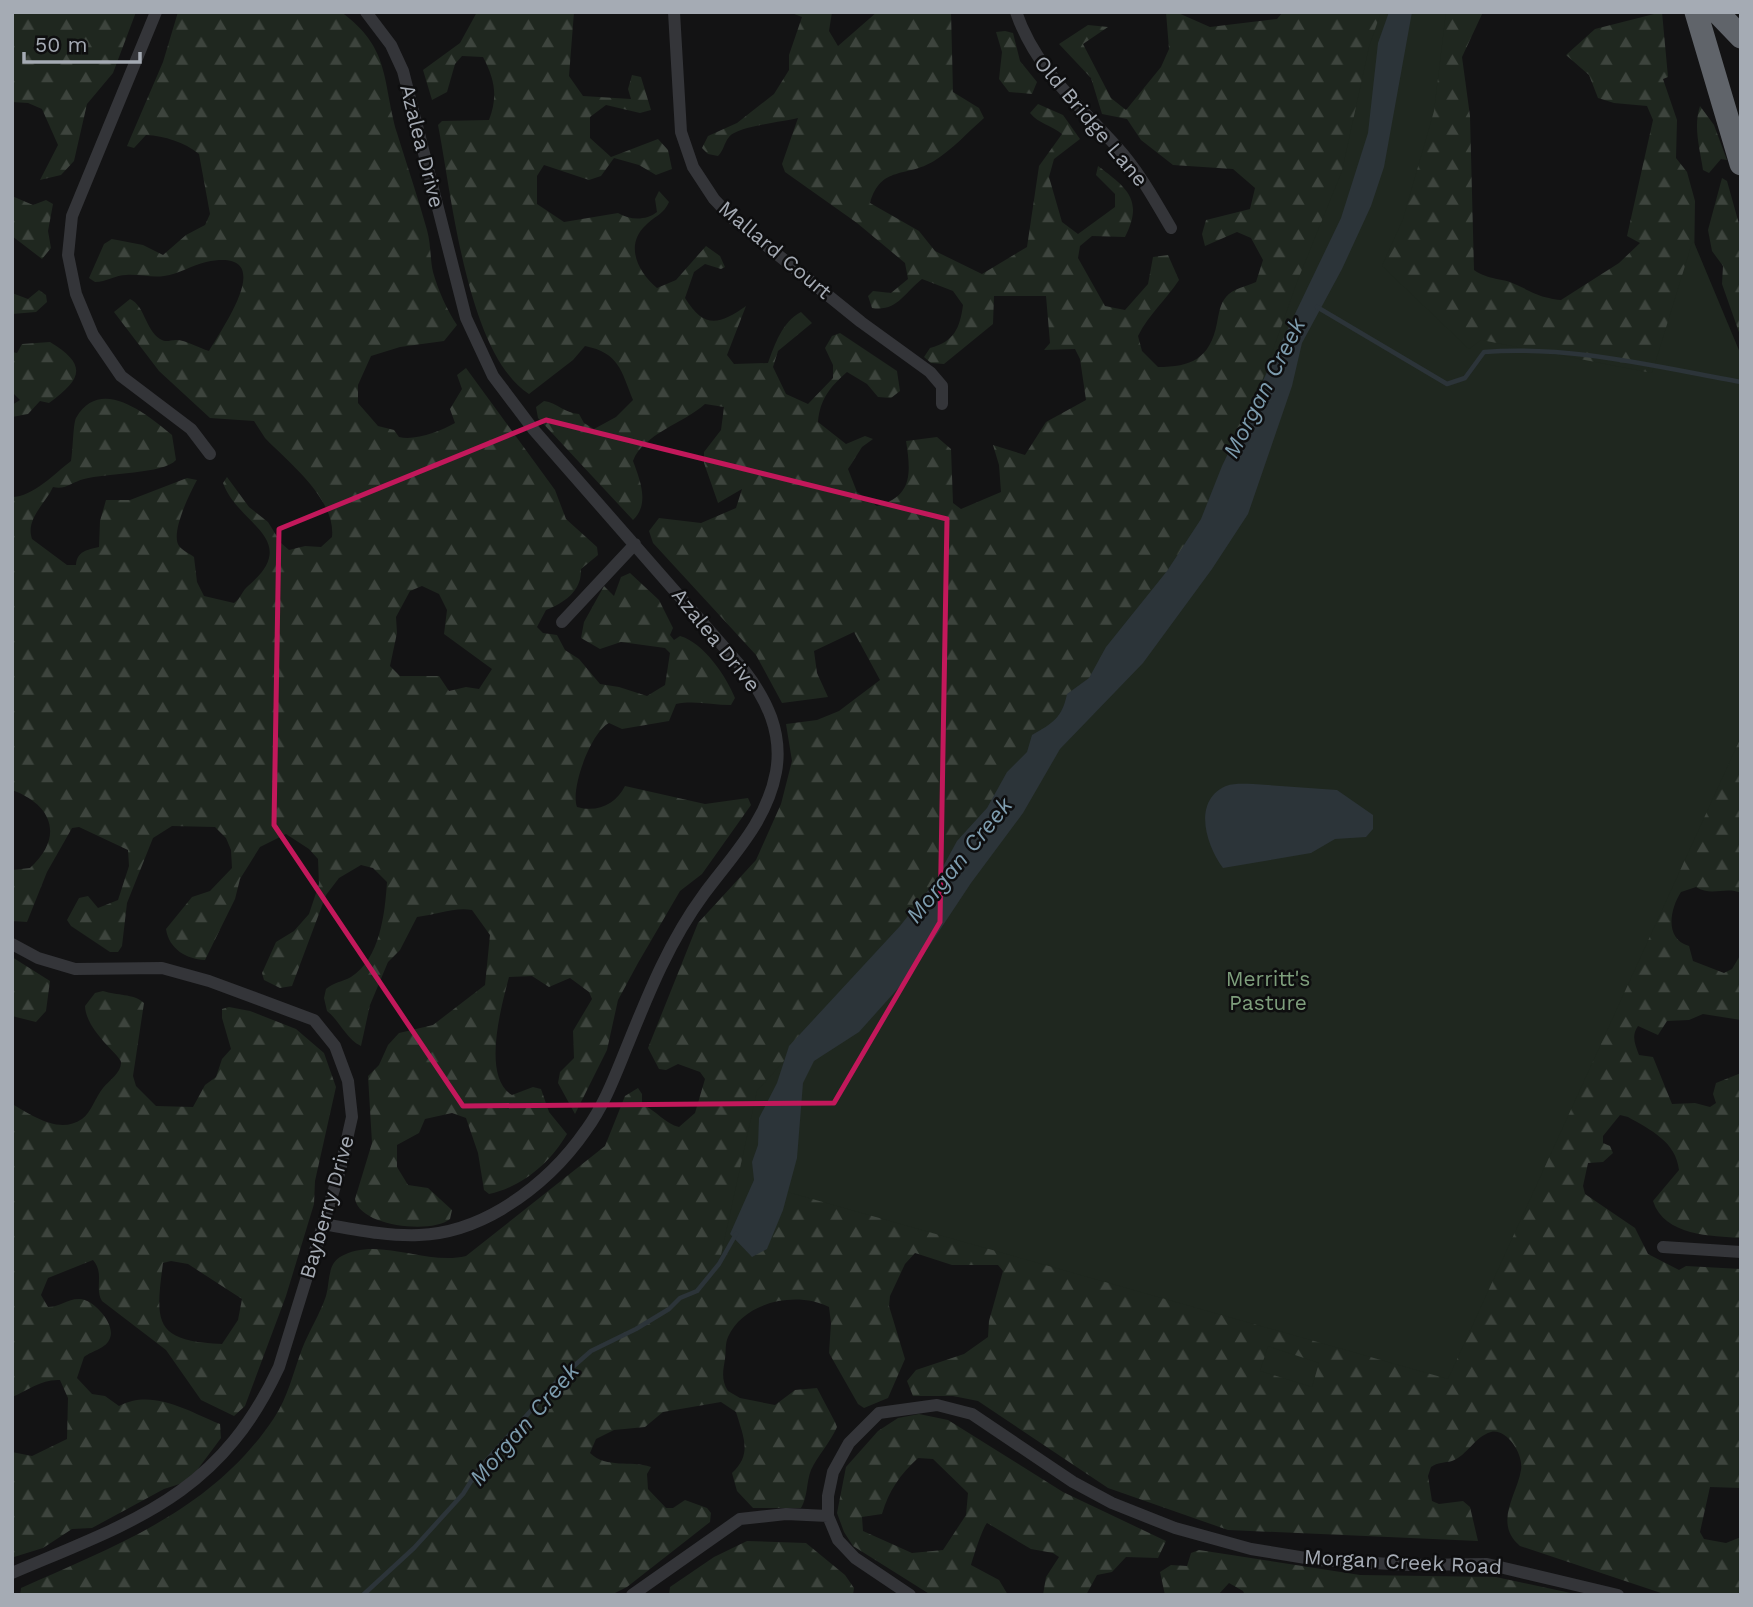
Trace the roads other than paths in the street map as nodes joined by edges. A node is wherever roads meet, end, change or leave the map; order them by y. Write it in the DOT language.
graph roads {
  1 [pos="156,12"];
  2 [pos="366,12"];
  3 [pos="674,12"];
  4 [pos="1016,12"];
  5 [pos="1696,12"];
  6 [pos="1717,12"];
  7 [pos="1741,37"];
  8 [pos="1741,164"];
  9 [pos="1171,228"];
  10 [pos="942,404"];
  11 [pos="210,454"];
  12 [pos="635,544"];
  13 [pos="562,622"];
  14 [pos="12,944"];
  15 [pos="323,1224"];
  16 [pos="1663,1247"];
  17 [pos="1741,1252"];
  18 [pos="828,1516"];
  19 [pos="12,1573"];
  20 [pos="632,1595"];
  21 [pos="909,1595"];
  22 [pos="1618,1595"];
  1 -- 11 [label="street"];
  2 -- 12 [label="street, Azalea Drive"];
  3 -- 10 [label="street, Mallard Court"];
  4 -- 9 [label="street, Old Bridge Lane"];
  5 -- 8 [label="highway"];
  6 -- 7 [label="highway"];
  12 -- 13 [label="street"];
  12 -- 15 [label="street, Azalea Drive"];
  14 -- 15 [label="street, Bayberry Drive"];
  15 -- 19 [label="street, Bayberry Drive"];
  16 -- 17 [label="street"];
  18 -- 20 [label="street"];
  18 -- 21 [label="street"];
  18 -- 22 [label="street, Morgan Creek Road"];
}
